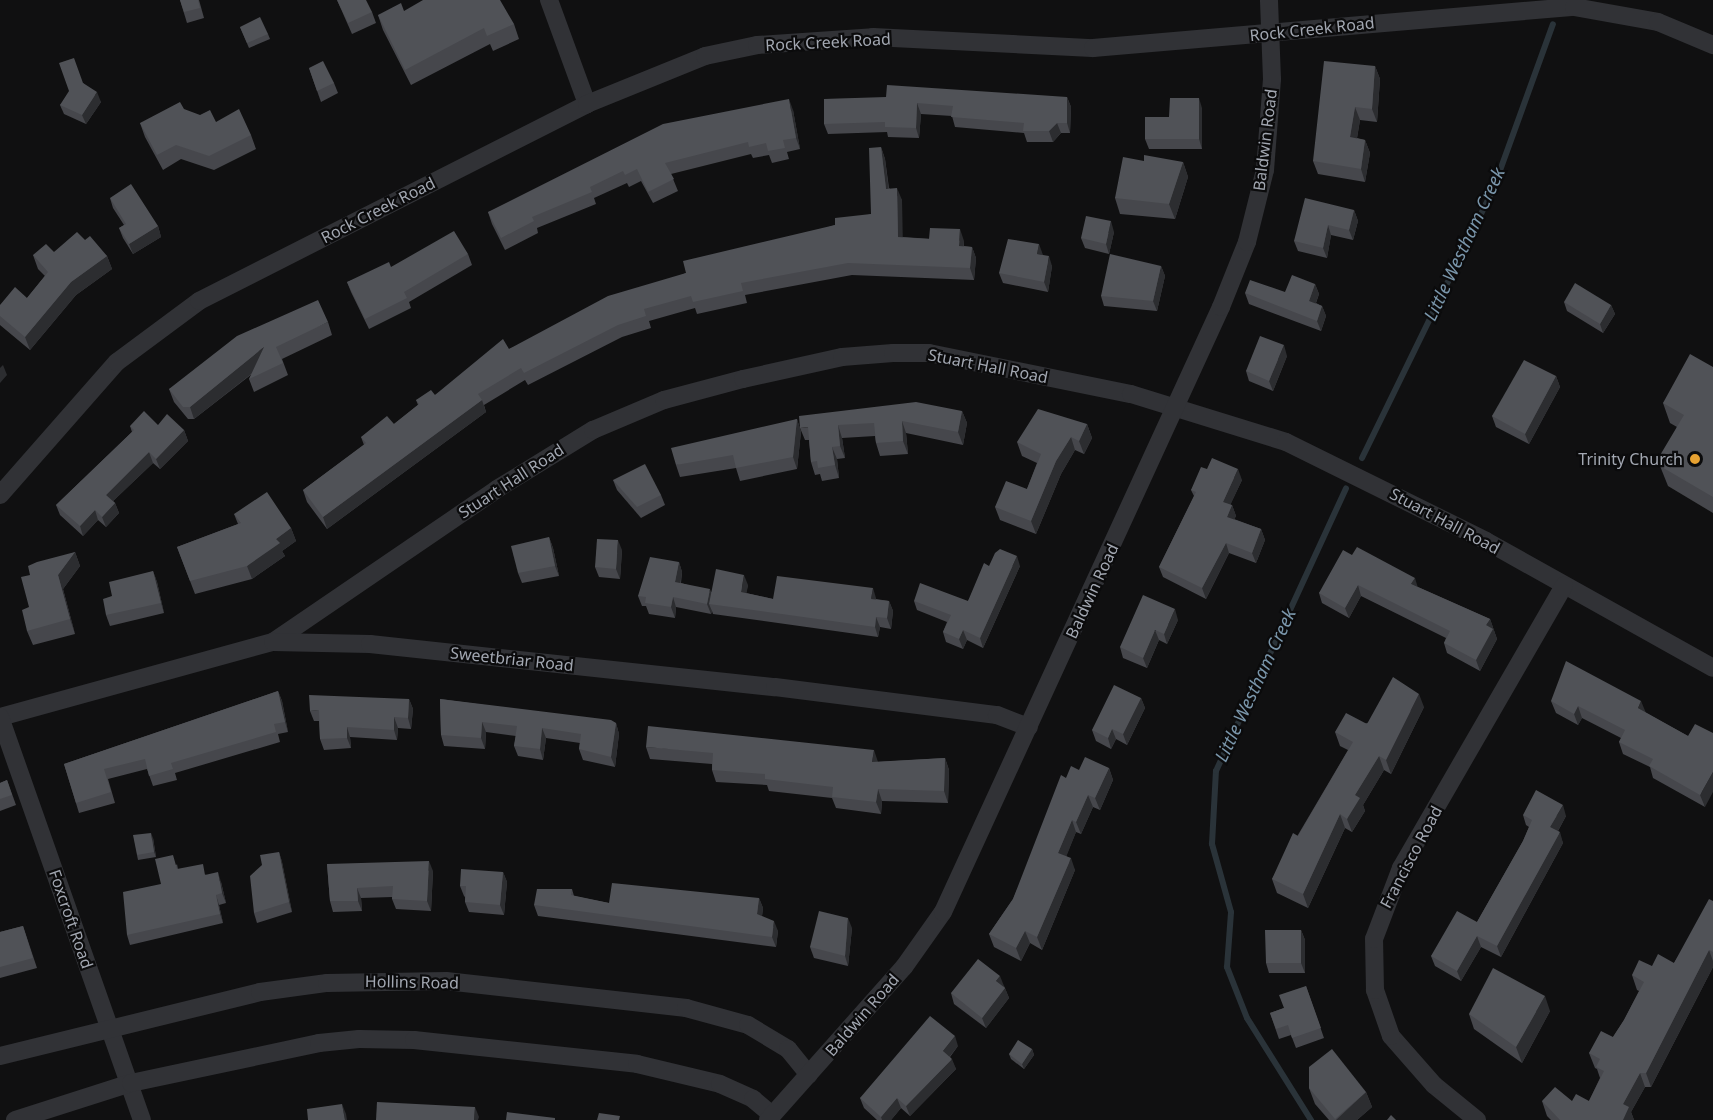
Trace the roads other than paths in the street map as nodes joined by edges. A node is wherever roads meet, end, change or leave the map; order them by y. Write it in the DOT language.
graph roads {
  1 [pos="549,0"];
  2 [pos="1269,0"];
  3 [pos="1272,33"];
  4 [pos="1713,45"];
  5 [pos="587,104"];
  6 [pos="1177,406"];
  7 [pos="0,495"];
  8 [pos="1564,586"];
  9 [pos="273,642"];
  10 [pos="1713,668"];
  11 [pos="0,717"];
  12 [pos="1029,727"];
  13 [pos="110,1029"];
  14 [pos="0,1056"];
  15 [pos="809,1075"];
  16 [pos="131,1083"];
  17 [pos="770,1118"];
  18 [pos="15,1120"];
  19 [pos="142,1120"];
  20 [pos="1477,1120"];
  1 -- 5 [label="street"];
  2 -- 3 [label="street, Baldwin Road"];
  3 -- 4 [label="street, Rock Creek Road"];
  3 -- 5 [label="street, Rock Creek Road"];
  3 -- 6 [label="street, Baldwin Road"];
  5 -- 7 [label="street, Rock Creek Road"];
  6 -- 8 [label="street, Stuart Hall Road"];
  6 -- 9 [label="street, Stuart Hall Road"];
  6 -- 12 [label="street, Baldwin Road"];
  8 -- 10 [label="street, Stuart Hall Road"];
  8 -- 20 [label="street, Francisco Road"];
  9 -- 11 [label="street, Sweetbriar Road"];
  9 -- 12 [label="street, Sweetbriar Road"];
  11 -- 13 [label="street, Foxcroft Road"];
  12 -- 15 [label="street, Baldwin Road"];
  13 -- 14 [label="street, Hollins Road"];
  13 -- 15 [label="street, Hollins Road"];
  13 -- 16 [label="street, Foxcroft Road"];
  15 -- 17 [label="street, Baldwin Road"];
  16 -- 17 [label="street"];
  16 -- 18 [label="street"];
  16 -- 19 [label="street, Foxcroft Road"];
}
